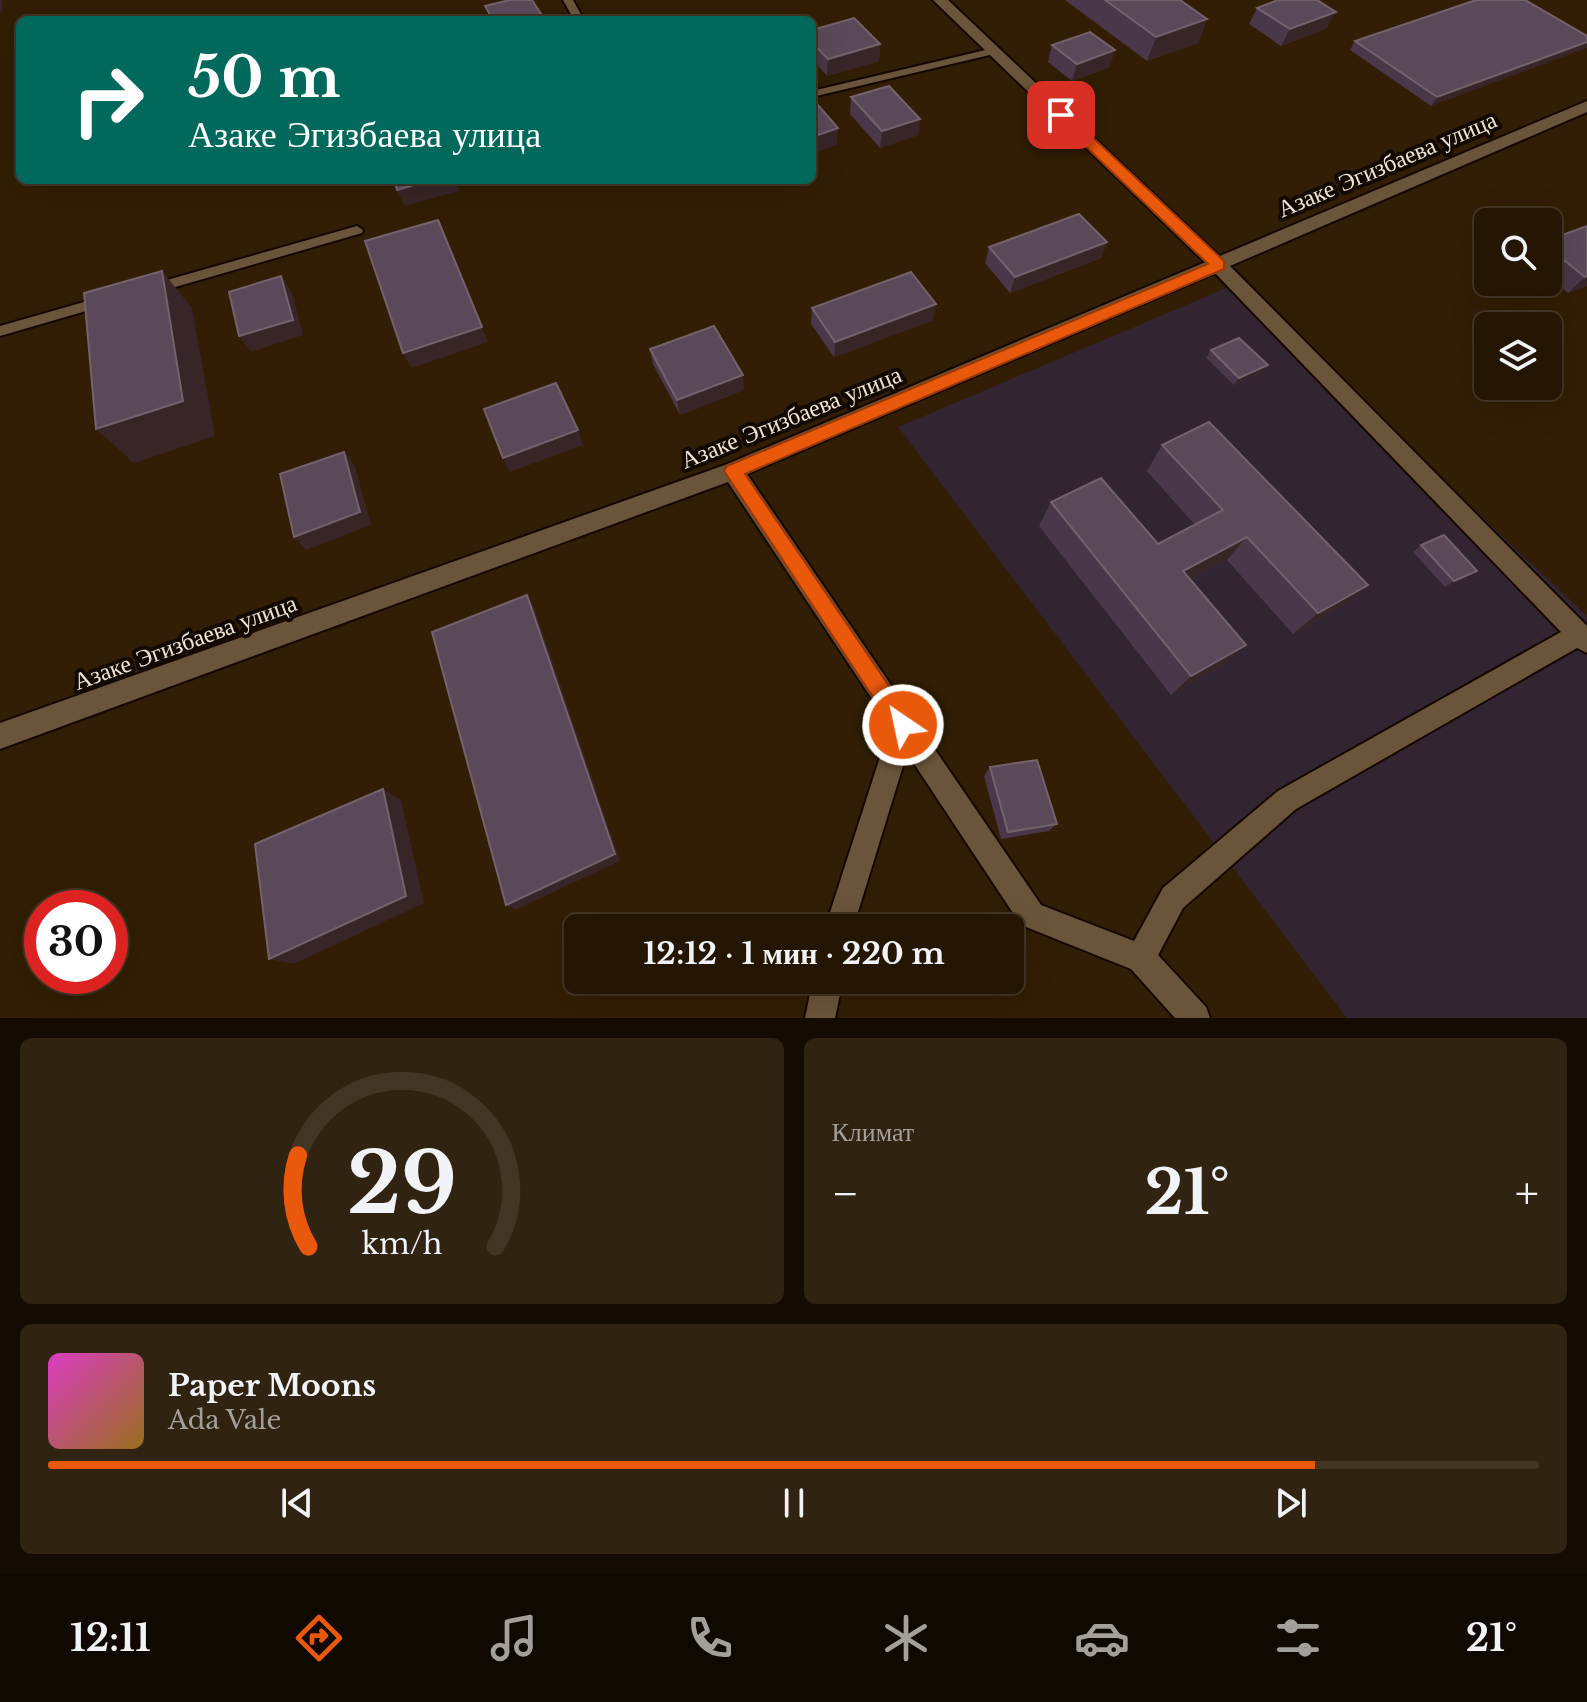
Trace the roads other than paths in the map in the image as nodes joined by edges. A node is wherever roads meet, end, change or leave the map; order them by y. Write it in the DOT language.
graph roads {
  1 [pos="940,0"];
  2 [pos="994,51"];
  3 [pos="816,93"];
  4 [pos="1584,111"];
  5 [pos="357,230"];
  6 [pos="1218,265"];
  7 [pos="134,293"];
  8 [pos="119,298"];
  9 [pos="0,331"];
  10 [pos="733,471"];
  11 [pos="1583,638"];
  12 [pos="903,725"];
  13 [pos="0,736"];
  14 [pos="843,914"];
  15 [pos="1141,958"];
  16 [pos="825,994"];
  17 [pos="820,1018"];
  18 [pos="1195,1018"];
  1 -- 2 [label="street"];
  2 -- 3 [label="lane"];
  2 -- 6 [label="street"];
  4 -- 6 [label="street, Азаке Эгизбаева улица"];
  5 -- 7 [label="lane"];
  6 -- 10 [label="street, Азаке Эгизбаева улица"];
  6 -- 11 [label="street"];
  8 -- 9 [label="lane"];
  10 -- 12 [label="street"];
  10 -- 13 [label="street, Азаке Эгизбаева улица"];
  11 -- 15 [label="street"];
  12 -- 14 [label="street"];
  12 -- 15 [label="street"];
  15 -- 18 [label="street"];
  16 -- 17 [label="street"];
}
